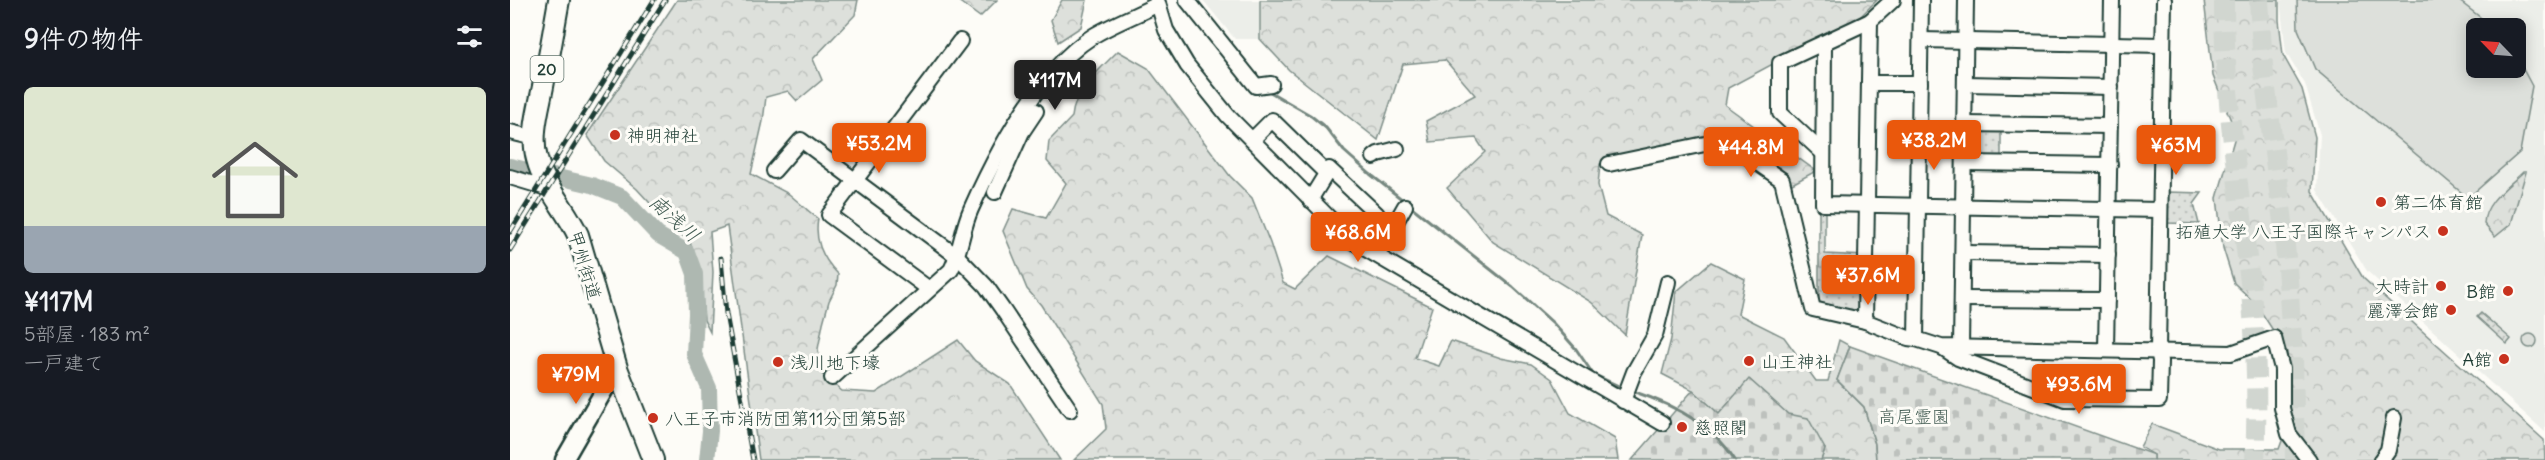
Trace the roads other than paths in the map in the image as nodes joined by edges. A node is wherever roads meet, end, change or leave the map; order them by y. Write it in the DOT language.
graph roads {
  1 [pos="555,0"];
  2 [pos="1187,0"];
  3 [pos="1893,0"];
  4 [pos="1922,0"];
  5 [pos="1966,0"];
  6 [pos="2112,0"];
  7 [pos="2164,0"];
  8 [pos="1157,2"];
  9 [pos="1870,21"];
  10 [pos="1111,28"];
  11 [pos="1921,40"];
  12 [pos="960,41"];
  13 [pos="1966,41"];
  14 [pos="1824,44"];
  15 [pos="2112,44"];
  16 [pos="2163,45"];
  17 [pos="1869,83"];
  18 [pos="1920,83"];
  19 [pos="1271,84"];
  20 [pos="1965,84"];
  21 [pos="2111,87"];
  22 [pos="1964,124"];
  23 [pos="2110,126"];
  24 [pos="510,132"];
  25 [pos="535,138"];
  26 [pos="1252,140"];
  27 [pos="1397,149"];
  28 [pos="1822,152"];
  29 [pos="1374,158"];
  30 [pos="1964,163"];
  31 [pos="1609,164"];
  32 [pos="2110,165"];
  33 [pos="774,171"];
  34 [pos="1326,173"];
  35 [pos="510,177"];
  36 [pos="855,180"];
  37 [pos="550,189"];
  38 [pos="995,192"];
  39 [pos="1310,200"];
  40 [pos="1867,205"];
  41 [pos="1405,206"];
  42 [pos="1918,206"];
  43 [pos="1963,206"];
  44 [pos="2109,209"];
  45 [pos="2160,210"];
  46 [pos="1377,214"];
  47 [pos="1963,253"];
  48 [pos="1377,255"];
  49 [pos="2108,255"];
  50 [pos="958,256"];
  51 [pos="1668,282"];
  52 [pos="929,288"];
  53 [pos="1962,299"];
  54 [pos="2107,300"];
  55 [pos="1865,321"];
  56 [pos="1916,339"];
  57 [pos="1941,347"];
  58 [pos="1961,347"];
  59 [pos="2106,350"];
  60 [pos="2158,350"];
  61 [pos="617,368"];
  62 [pos="832,378"];
  63 [pos="1626,392"];
  64 [pos="1070,410"];
  65 [pos="2394,418"];
  66 [pos="1662,423"];
  67 [pos="564,460"];
  68 [pos="653,460"];
  69 [pos="2309,460"];
  70 [pos="2381,460"];
  1 -- 25 [label="highway, 甲州街道 / 20"];
  2 -- 19 [label="street"];
  3 -- 9 [label="street"];
  4 -- 11 [label="street"];
  5 -- 13 [label="street"];
  6 -- 15 [label="street"];
  7 -- 16 [label="street"];
  8 -- 10 [label="street"];
  8 -- 26 [label="street"];
  9 -- 14 [label="street"];
  9 -- 17 [label="street"];
  10 -- 38 [label="street"];
  10 -- 50 [label="street"];
  11 -- 13 [label="street"];
  11 -- 18 [label="street"];
  12 -- 36 [label="street"];
  13 -- 15 [label="street"];
  13 -- 20 [label="street"];
  14 -- 28 [label="street"];
  14 -- 28 [label="street"];
  15 -- 16 [label="street"];
  15 -- 21 [label="street"];
  16 -- 45 [label="street"];
  17 -- 18 [label="street"];
  17 -- 40 [label="street"];
  18 -- 42 [label="street"];
  20 -- 21 [label="street"];
  20 -- 22 [label="street"];
  21 -- 23 [label="street"];
  22 -- 23 [label="street"];
  22 -- 30 [label="street"];
  23 -- 32 [label="street"];
  24 -- 25 [label="street"];
  25 -- 37 [label="highway, 甲州街道 / 20"];
  26 -- 34 [label="street"];
  26 -- 39 [label="street"];
  27 -- 29 [label="street"];
  28 -- 40 [label="street"];
  30 -- 32 [label="street"];
  30 -- 43 [label="street"];
  31 -- 55 [label="street"];
  32 -- 44 [label="street"];
  33 -- 36 [label="street"];
  34 -- 39 [label="street"];
  34 -- 46 [label="street"];
  35 -- 37 [label="street"];
  36 -- 50 [label="street"];
  36 -- 52 [label="street"];
  37 -- 61 [label="highway, 甲州街道 / 20"];
  39 -- 48 [label="street"];
  40 -- 42 [label="street"];
  40 -- 55 [label="street"];
  41 -- 48 [label="street"];
  42 -- 43 [label="street"];
  42 -- 56 [label="street"];
  43 -- 44 [label="street"];
  43 -- 47 [label="street"];
  44 -- 45 [label="street"];
  44 -- 49 [label="street"];
  45 -- 60 [label="street"];
  47 -- 49 [label="street"];
  47 -- 53 [label="street"];
  48 -- 63 [label="street"];
  49 -- 54 [label="street"];
  50 -- 52 [label="street"];
  50 -- 64 [label="street"];
  51 -- 63 [label="street"];
  52 -- 62 [label="street"];
  53 -- 54 [label="street"];
  53 -- 58 [label="street"];
  54 -- 59 [label="street"];
  55 -- 56 [label="street"];
  56 -- 57 [label="street"];
  57 -- 58 [label="street"];
  57 -- 60 [label="street"];
  58 -- 59 [label="street"];
  59 -- 60 [label="street"];
  60 -- 69 [label="street"];
  61 -- 67 [label="main road"];
  61 -- 68 [label="highway, 甲州街道 / 20"];
  63 -- 66 [label="street"];
  65 -- 70 [label="street"];
}
